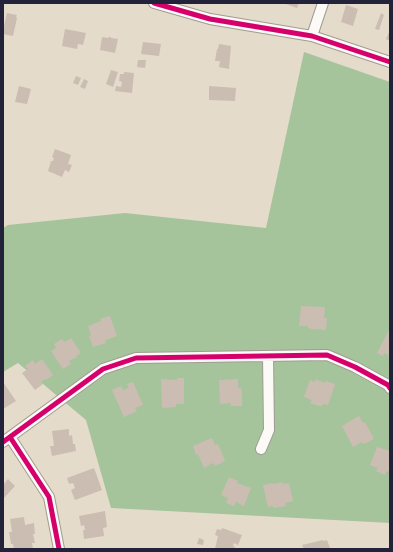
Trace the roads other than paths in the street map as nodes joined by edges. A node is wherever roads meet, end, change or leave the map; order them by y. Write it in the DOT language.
graph roads {
  1 [pos="154,3"];
  2 [pos="323,3"];
  3 [pos="312,36"];
  4 [pos="390,62"];
  5 [pos="268,356"];
  6 [pos="390,388"];
  7 [pos="7,439"];
  8 [pos="261,449"];
  9 [pos="59,549"];
  1 -- 3 [label="street"];
  2 -- 3 [label="street"];
  3 -- 4 [label="street"];
  5 -- 6 [label="street"];
  5 -- 7 [label="street"];
  5 -- 8 [label="street"];
  7 -- 9 [label="street"];
}
